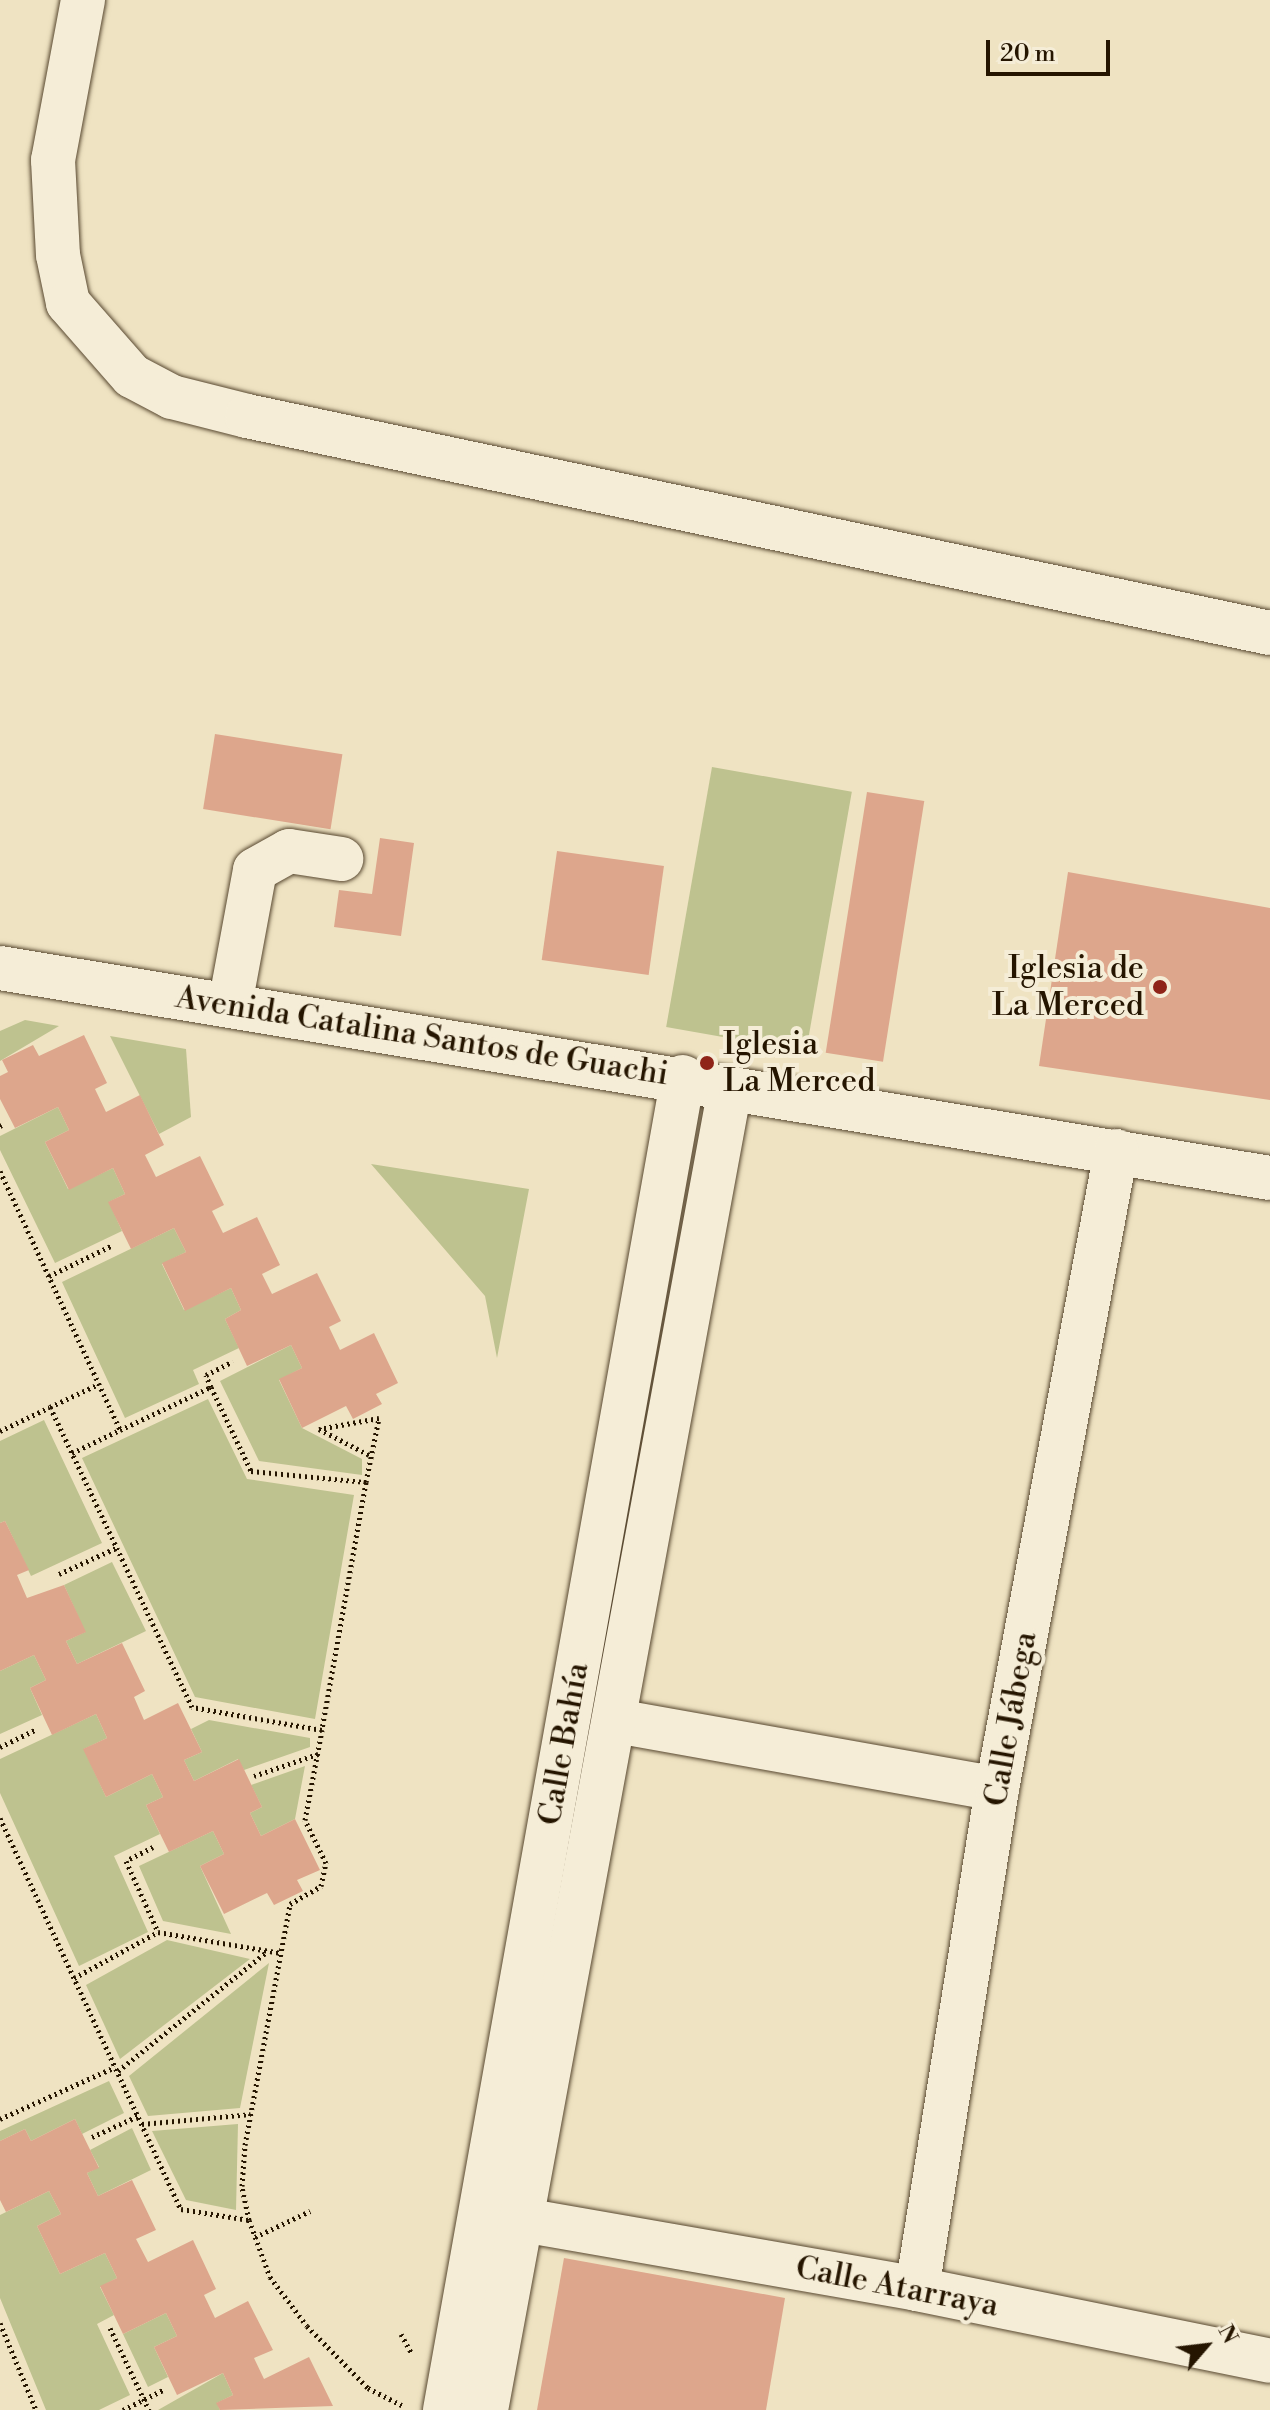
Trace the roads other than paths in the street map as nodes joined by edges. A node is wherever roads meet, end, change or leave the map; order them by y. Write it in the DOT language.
graph roads {
  1 [pos="83,0"];
  2 [pos="1270,633"];
  3 [pos="341,859"];
  4 [pos="0,968"];
  5 [pos="230,1005"];
  6 [pos="683,1077"];
  7 [pos="730,1088"];
  8 [pos="1116,1151"];
  9 [pos="1270,1178"];
  10 [pos="616,1721"];
  11 [pos="997,1789"];
  12 [pos="523,2220"];
  13 [pos="475,2243"];
  14 [pos="917,2289"];
  15 [pos="1270,2361"];
  16 [pos="445,2410"];
  17 [pos="486,2410"];
  1 -- 2 [label="street"];
  3 -- 5 [label="street"];
  4 -- 5 [label="street, Avenida Catalina Santos de Guachi"];
  5 -- 6 [label="street, Avenida Catalina Santos de Guachi"];
  6 -- 7 [label="street, Avenida Catalina Santos de Guachi"];
  6 -- 13 [label="street, Calle Bahía"];
  7 -- 8 [label="street, Avenida Catalina Santos de Guachi"];
  7 -- 10 [label="street, Calle Bahía"];
  8 -- 9 [label="street, Avenida Catalina Santos de Guachi"];
  8 -- 11 [label="street, Calle Jábega"];
  10 -- 11 [label="street"];
  10 -- 12 [label="street, Calle Bahía"];
  11 -- 14 [label="street, Calle Jábega"];
  12 -- 13 [label="street"];
  12 -- 14 [label="street, Calle Atarraya"];
  12 -- 17 [label="street, Calle Bahía"];
  13 -- 16 [label="street, Calle Bahía"];
  14 -- 15 [label="street, Calle Atarraya"];
}
